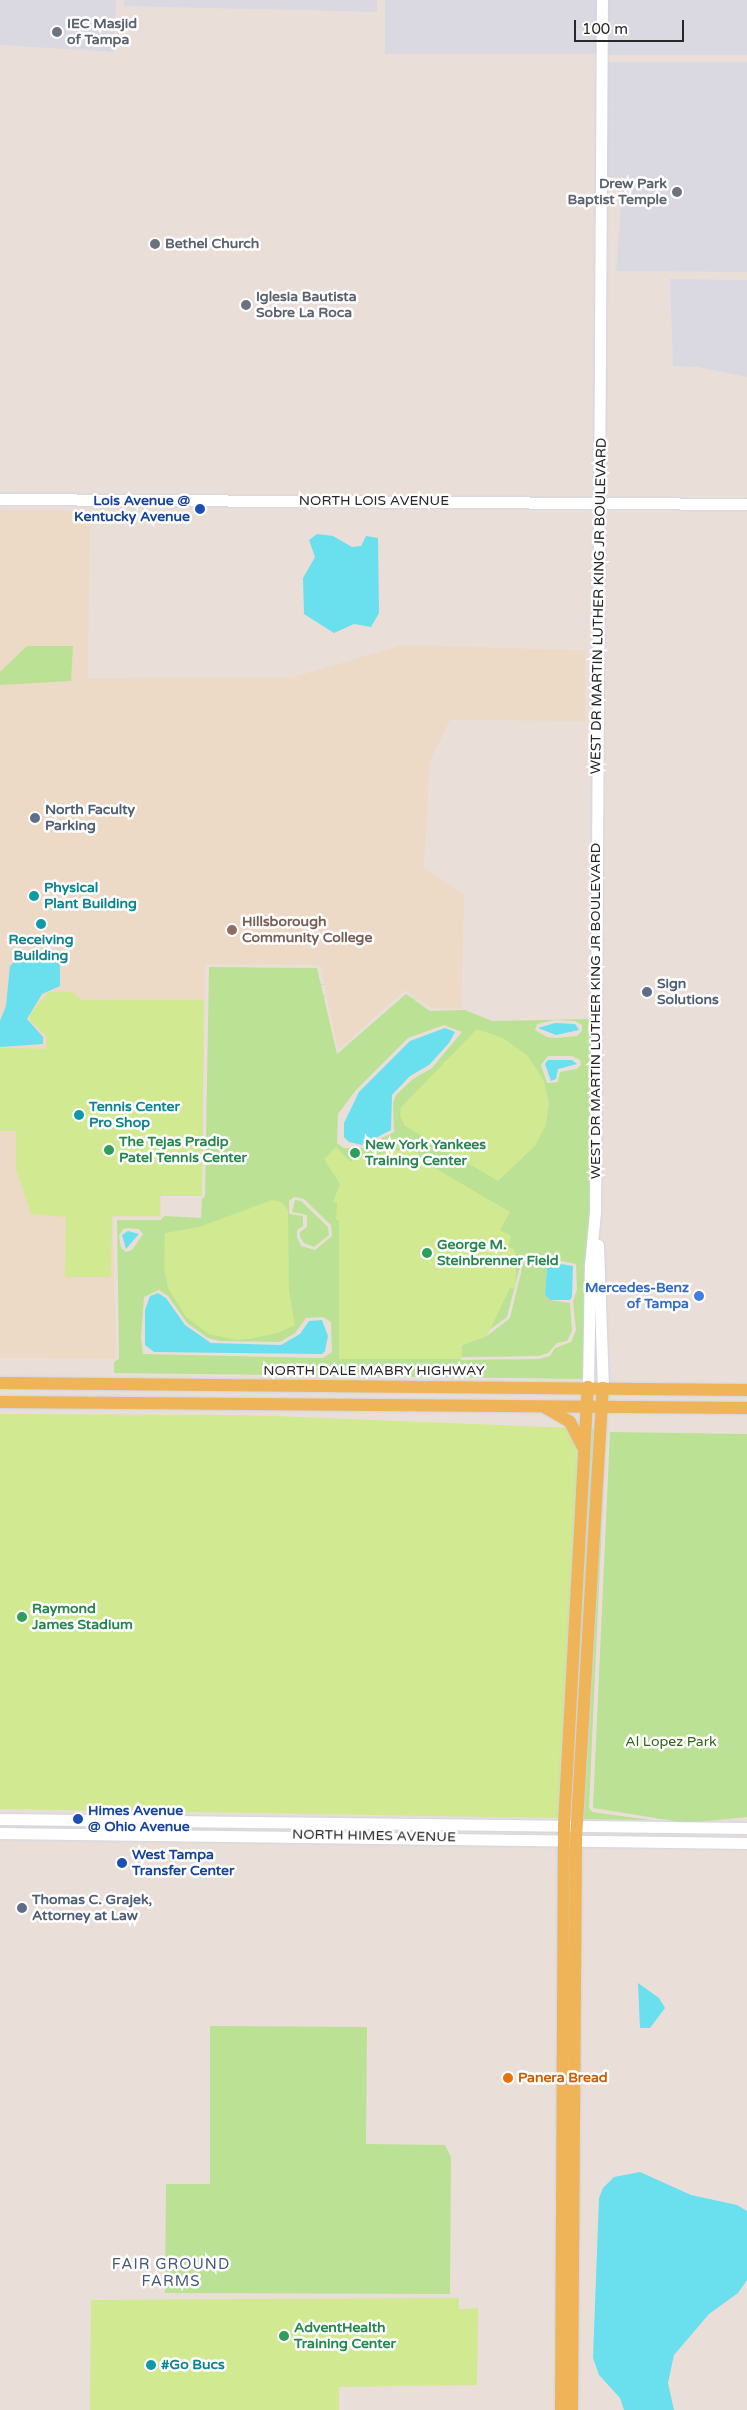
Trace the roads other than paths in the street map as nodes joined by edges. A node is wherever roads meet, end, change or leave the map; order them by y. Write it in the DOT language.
graph roads {
  1 [pos="602,0"];
  2 [pos="0,499"];
  3 [pos="600,502"];
  4 [pos="747,504"];
  5 [pos="595,1212"];
  6 [pos="0,1383"];
  7 [pos="133,1384"];
  8 [pos="588,1387"];
  9 [pos="603,1388"];
  10 [pos="747,1390"];
  11 [pos="0,1402"];
  12 [pos="133,1403"];
  13 [pos="541,1406"];
  14 [pos="588,1406"];
  15 [pos="603,1406"];
  16 [pos="747,1408"];
  17 [pos="583,1454"];
  18 [pos="0,1818"];
  19 [pos="260,1822"];
  20 [pos="570,1825"];
  21 [pos="747,1828"];
  22 [pos="0,1833"];
  23 [pos="261,1835"];
  24 [pos="570,1838"];
  25 [pos="747,1843"];
  26 [pos="561,2410"];
  27 [pos="572,2410"];
  1 -- 3 [label="street, WEST DR MARTIN LUTHER KING JR BOULEVARD"];
  2 -- 3 [label="street, NORTH LOIS AVENUE"];
  3 -- 4 [label="street, NORTH LOIS AVENUE"];
  3 -- 5 [label="street, WEST DR MARTIN LUTHER KING JR BOULEVARD"];
  5 -- 8 [label="street, WEST DR MARTIN LUTHER KING JR BOULEVARD"];
  5 -- 9 [label="street, WEST DR MARTIN LUTHER KING JR BOULEVARD"];
  6 -- 7 [label="main road, NORTH DALE MABRY HIGHWAY"];
  7 -- 8 [label="main road, NORTH DALE MABRY HIGHWAY"];
  7 -- 12 [label="main road"];
  8 -- 9 [label="main road, NORTH DALE MABRY HIGHWAY"];
  8 -- 14 [label="main road"];
  9 -- 10 [label="main road, NORTH DALE MABRY HIGHWAY"];
  9 -- 15 [label="main road"];
  11 -- 12 [label="main road"];
  12 -- 13 [label="main road"];
  13 -- 14 [label="main road"];
  13 -- 17 [label="main road"];
  14 -- 15 [label="main road"];
  14 -- 17 [label="main road"];
  15 -- 16 [label="main road"];
  15 -- 20 [label="main road"];
  17 -- 20 [label="main road"];
  18 -- 19 [label="street, NORTH HIMES AVENUE"];
  19 -- 20 [label="street, NORTH HIMES AVENUE"];
  19 -- 23 [label="street"];
  20 -- 21 [label="street, NORTH HIMES AVENUE"];
  20 -- 24 [label="main road"];
  22 -- 23 [label="street, NORTH HIMES AVENUE"];
  23 -- 24 [label="street, NORTH HIMES AVENUE"];
  24 -- 25 [label="street, NORTH HIMES AVENUE"];
  24 -- 26 [label="main road"];
  24 -- 27 [label="main road"];
}
